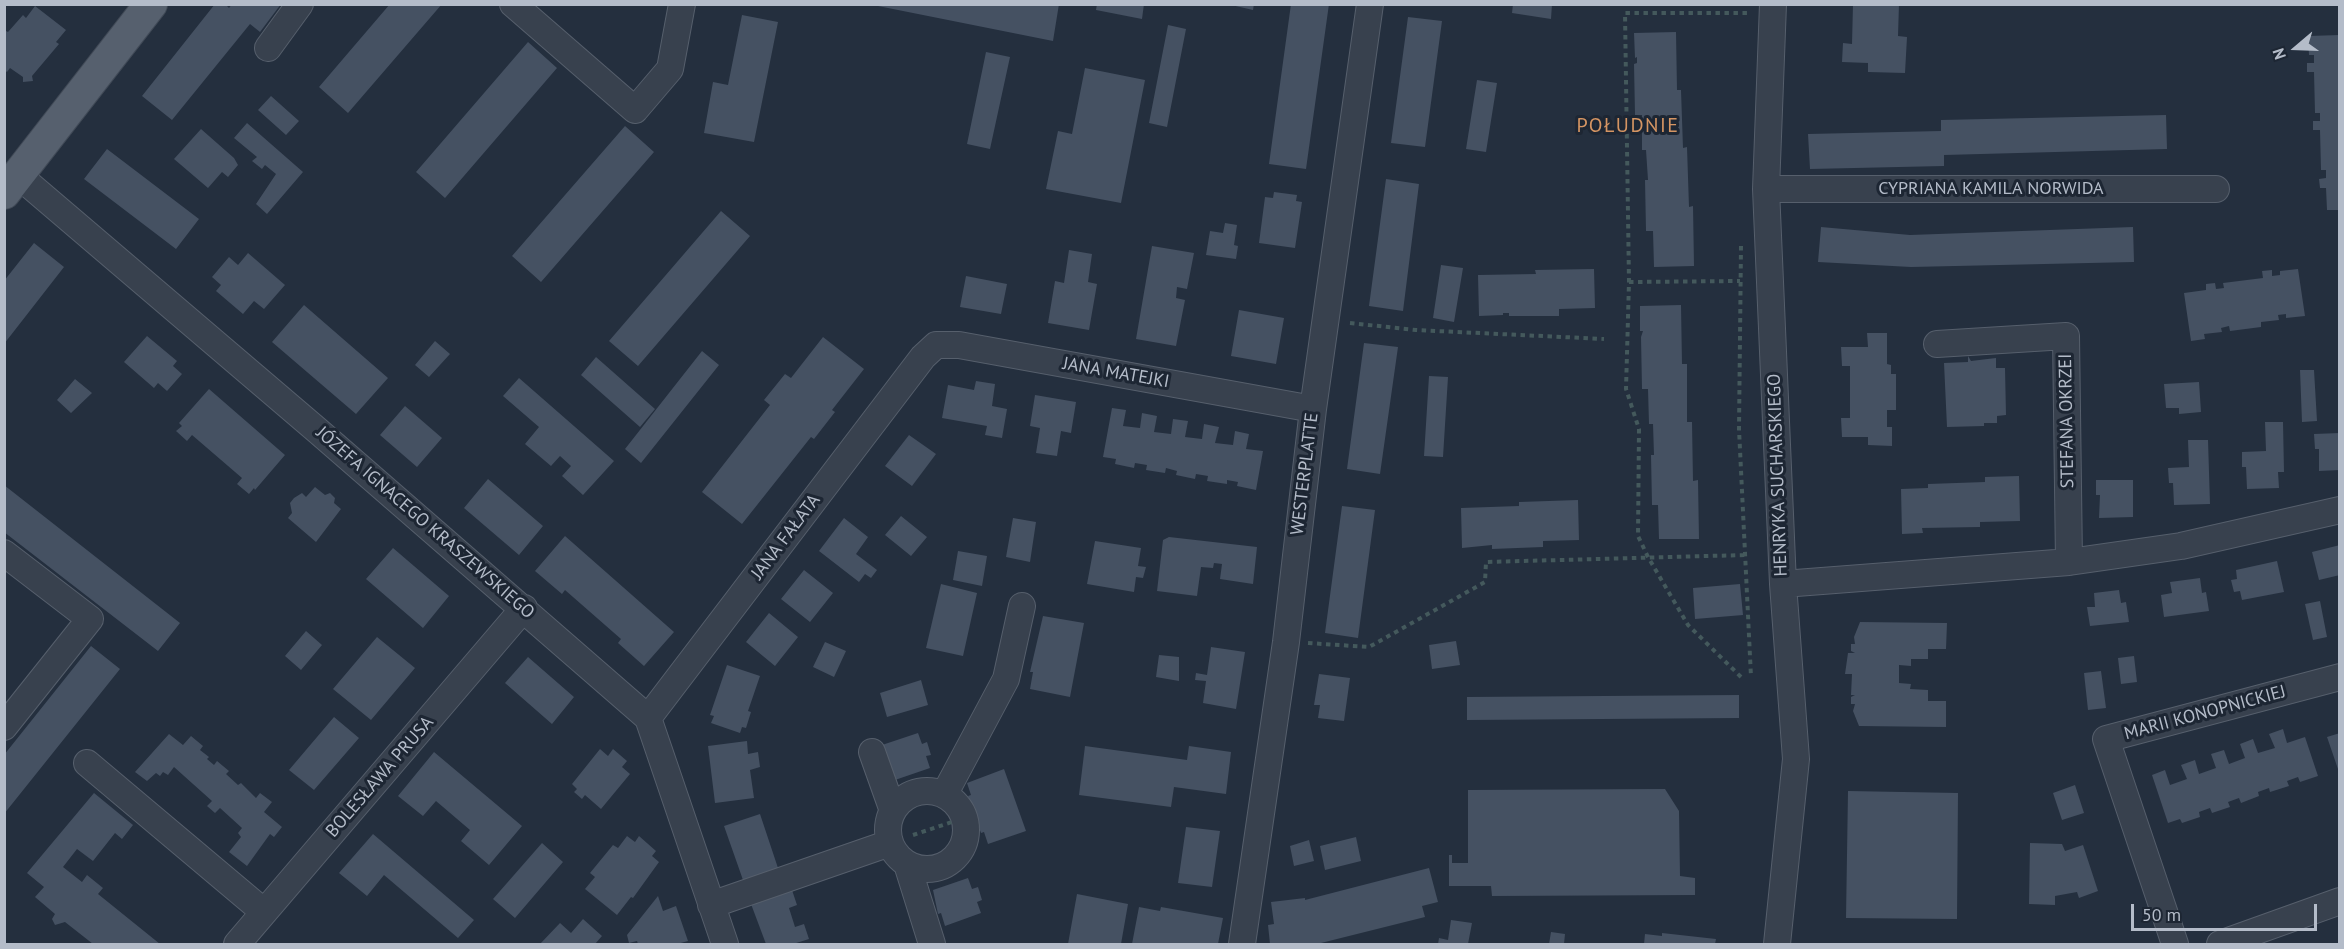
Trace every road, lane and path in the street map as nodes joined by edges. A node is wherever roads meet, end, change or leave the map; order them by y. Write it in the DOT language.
graph roads {
  1 [pos="151,4"];
  2 [pos="300,4"];
  3 [pos="513,4"];
  4 [pos="682,4"];
  5 [pos="1370,4"];
  6 [pos="1773,4"];
  7 [pos="1750,25"];
  8 [pos="268,48"];
  9 [pos="11,184"];
  10 [pos="1766,189"];
  11 [pos="2216,189"];
  12 [pos="1742,234"];
  13 [pos="1740,281"];
  14 [pos="1629,282"];
  15 [pos="1326,320"];
  16 [pos="1604,339"];
  17 [pos="1937,344"];
  18 [pos="924,357"];
  19 [pos="1313,409"];
  20 [pos="2340,510"];
  21 [pos="4,553"];
  22 [pos="1745,555"];
  23 [pos="1648,557"];
  24 [pos="2068,562"];
  25 [pos="1783,584"];
  26 [pos="1022,606"];
  27 [pos="524,609"];
  28 [pos="1286,642"];
  29 [pos="1741,676"];
  30 [pos="1751,677"];
  31 [pos="2340,677"];
  32 [pos="648,718"];
  33 [pos="4,727"];
  34 [pos="872,752"];
  35 [pos="87,763"];
  36 [pos="944,795"];
  37 [pos="893,810"];
  38 [pos="964,818"];
  39 [pos="890,843"];
  40 [pos="907,864"];
  41 [pos="2340,901"];
  42 [pos="711,905"];
  43 [pos="264,912"];
  44 [pos="237,945"];
  45 [pos="725,945"];
  46 [pos="932,945"];
  47 [pos="1242,945"];
  48 [pos="1777,945"];
  49 [pos="2175,945"];
  50 [pos="2220,945"];
  1 -- 9 [label="main road"];
  2 -- 8 [label="street"];
  3 -- 4 [label="street"];
  5 -- 15 [label="street, WESTERPLATTE"];
  6 -- 10 [label="street, HENRYKA SUCHARSKIEGO"];
  7 -- 14 [label="path"];
  9 -- 27 [label="street, JÓZEFA IGNACEGO KRASZEWSKIEGO"];
  10 -- 11 [label="street, CYPRIANA KAMILA NORWIDA"];
  10 -- 25 [label="street, HENRYKA SUCHARSKIEGO"];
  12 -- 13 [label="path"];
  13 -- 14 [label="path"];
  13 -- 22 [label="path"];
  14 -- 23 [label="path"];
  15 -- 16 [label="path"];
  15 -- 19 [label="street, WESTERPLATTE"];
  17 -- 24 [label="street, STEFANA OKRZEI"];
  18 -- 19 [label="street, JANA MATEJKI"];
  18 -- 32 [label="street, JANA FAŁATA"];
  19 -- 28 [label="street, WESTERPLATTE"];
  20 -- 24 [label="street"];
  21 -- 33 [label="street"];
  22 -- 23 [label="path"];
  22 -- 30 [label="path"];
  23 -- 28 [label="path"];
  23 -- 29 [label="path"];
  24 -- 25 [label="street"];
  25 -- 48 [label="street, HENRYKA SUCHARSKIEGO"];
  26 -- 36 [label="street"];
  27 -- 32 [label="street, JÓZEFA IGNACEGO KRASZEWSKIEGO"];
  27 -- 43 [label="street, BOLESŁAWA PRUSA"];
  28 -- 47 [label="street, WESTERPLATTE"];
  31 -- 49 [label="street, MARII KONOPNICKIEJ"];
  32 -- 42 [label="street"];
  34 -- 37 [label="street"];
  35 -- 43 [label="street"];
  36 -- 37 [label="street"];
  36 -- 38 [label="street"];
  37 -- 39 [label="street"];
  38 -- 39 [label="path"];
  38 -- 40 [label="street"];
  39 -- 40 [label="street"];
  39 -- 42 [label="street"];
  40 -- 46 [label="street"];
  41 -- 50 [label="street"];
  42 -- 45 [label="street"];
  43 -- 44 [label="street, BOLESŁAWA PRUSA"];
}
